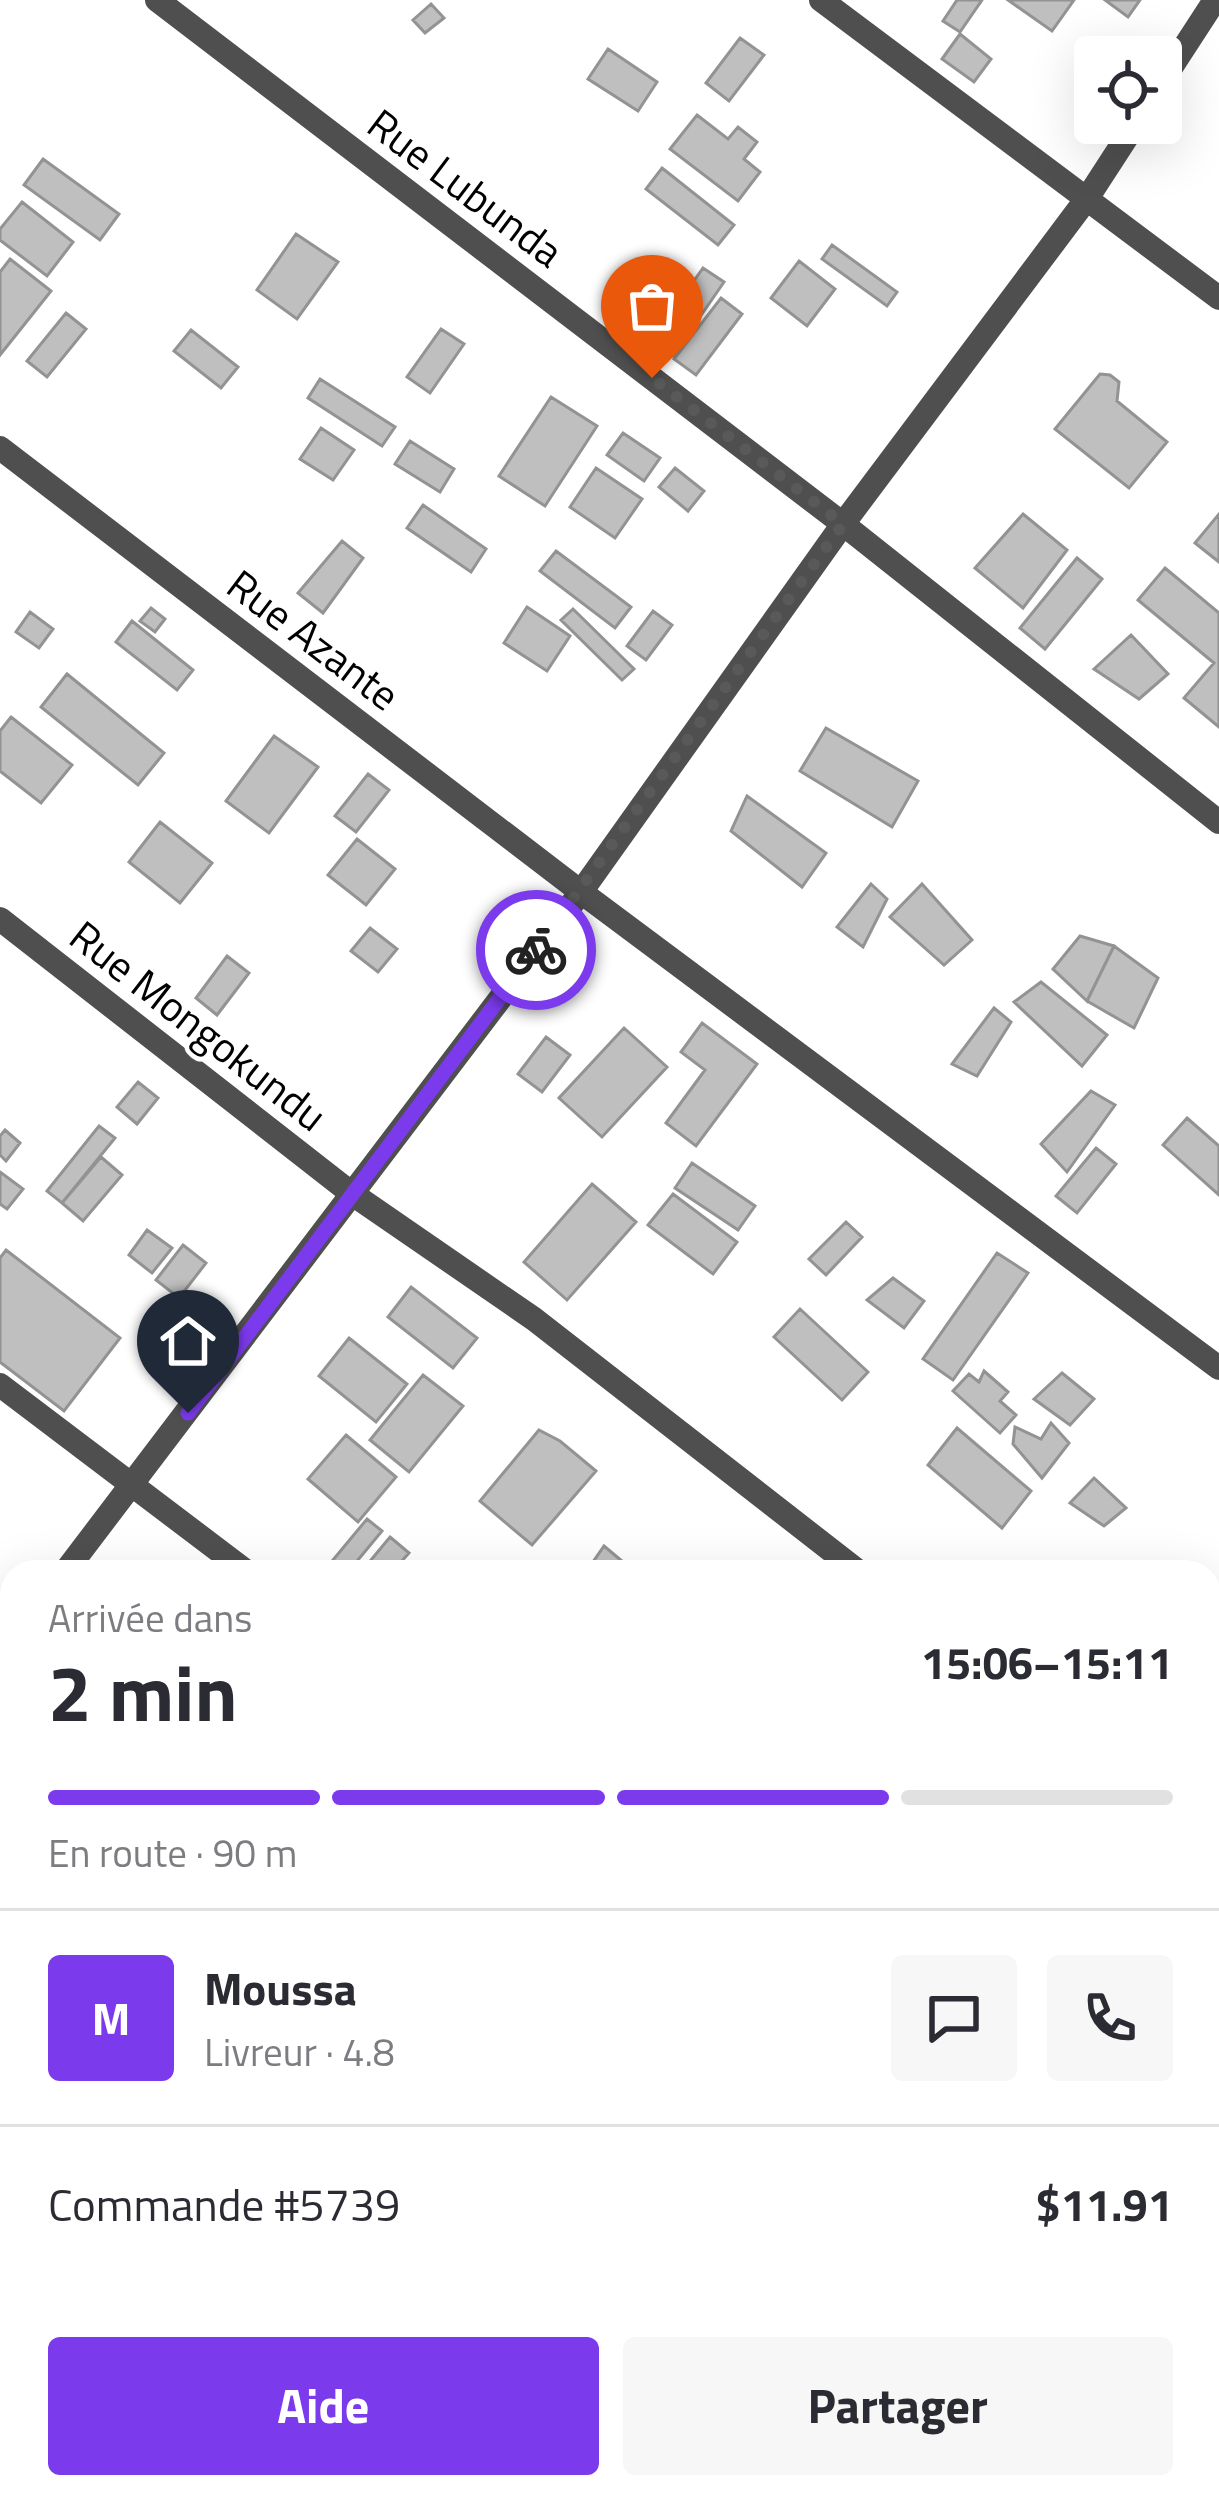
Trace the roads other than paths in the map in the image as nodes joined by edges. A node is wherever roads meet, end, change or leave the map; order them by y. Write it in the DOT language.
graph roads {
  1 [pos="157,0"];
  2 [pos="820,0"];
  3 [pos="1214,0"];
  4 [pos="1182,50"];
  5 [pos="1122,144"];
  6 [pos="1088,197"];
  7 [pos="1219,298"];
  8 [pos="0,448"];
  9 [pos="843,524"];
  10 [pos="1219,822"];
  11 [pos="580,892"];
  12 [pos="0,919"];
  13 [pos="351,1193"];
  14 [pos="1219,1368"];
  15 [pos="0,1385"];
  16 [pos="134,1486"];
  17 [pos="75,1560"];
  18 [pos="232,1560"];
  19 [pos="844,1560"];
  1 -- 9 [label="street, Rue Lubunda"];
  2 -- 6 [label="street"];
  3 -- 4 [label="street"];
  5 -- 6 [label="street"];
  6 -- 7 [label="street"];
  6 -- 9 [label="street"];
  8 -- 11 [label="street, Rue Azante"];
  9 -- 10 [label="street, Rue Lubunda"];
  9 -- 11 [label="street"];
  11 -- 13 [label="street"];
  11 -- 14 [label="street, Rue Azante"];
  12 -- 13 [label="street, Rue Mongokundu"];
  13 -- 16 [label="street"];
  13 -- 19 [label="street, Rue Mongokundu"];
  15 -- 16 [label="street"];
  16 -- 17 [label="street"];
  16 -- 18 [label="street"];
}
